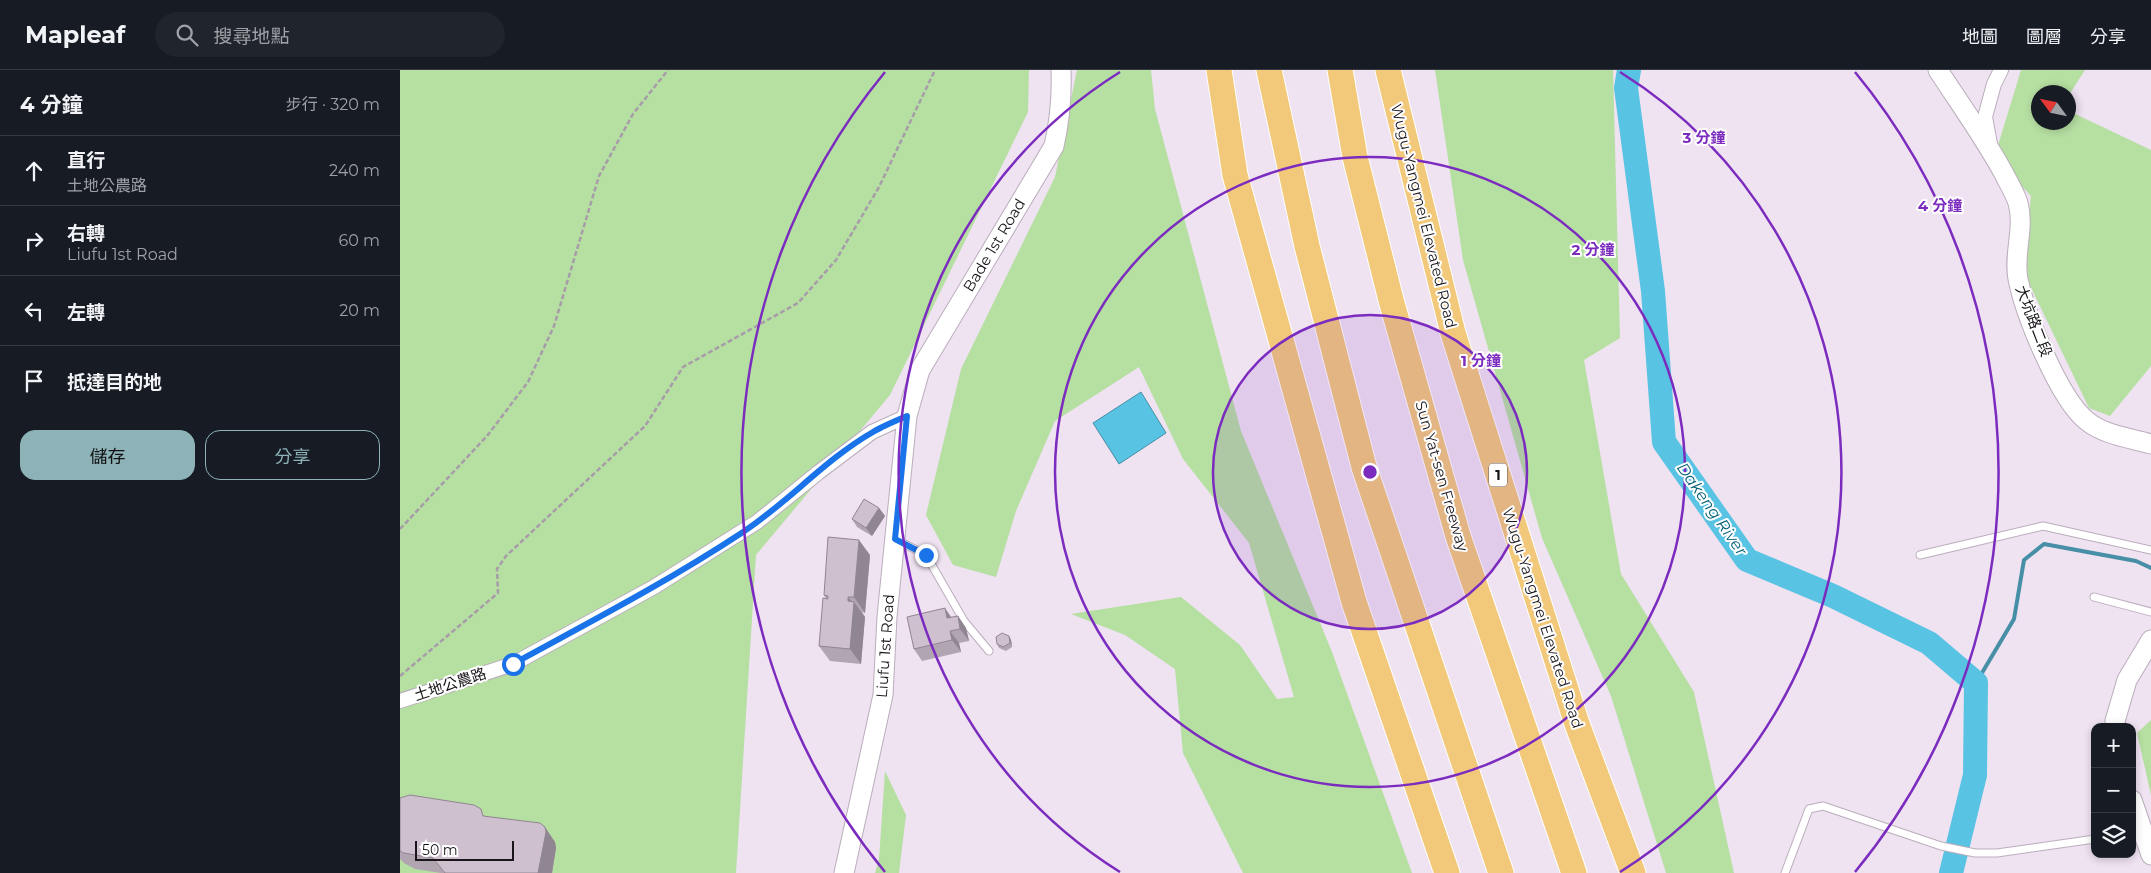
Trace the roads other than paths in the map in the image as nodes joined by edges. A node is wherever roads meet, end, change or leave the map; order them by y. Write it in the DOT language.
graph roads {
  1 [pos="1061,70"];
  2 [pos="1219,70"];
  3 [pos="1269,70"];
  4 [pos="1340,70"];
  5 [pos="1388,70"];
  6 [pos="1938,70"];
  7 [pos="2001,70"];
  8 [pos="1990,148"];
  9 [pos="907,416"];
  10 [pos="2151,444"];
  11 [pos="895,539"];
  12 [pos="2151,550"];
  13 [pos="1920,555"];
  14 [pos="2094,598"];
  15 [pos="2151,612"];
  16 [pos="2151,640"];
  17 [pos="989,651"];
  18 [pos="400,701"];
  19 [pos="2115,723"];
  20 [pos="2136,812"];
  21 [pos="2091,840"];
  22 [pos="2147,845"];
  23 [pos="844,873"];
  24 [pos="1447,873"];
  25 [pos="1502,873"];
  26 [pos="1574,873"];
  27 [pos="1632,873"];
  28 [pos="1785,873"];
  1 -- 9 [label="street, Bade 1st Road"];
  2 -- 24 [label="highway"];
  3 -- 25 [label="highway"];
  4 -- 26 [label="highway, Sun Yat-sen Freeway"];
  5 -- 27 [label="highway, Wugu-Yangmei Elevated Road / 1"];
  6 -- 8 [label="street, 大坑路二段"];
  7 -- 8 [label="street"];
  8 -- 10 [label="street, 大坑路二段"];
  9 -- 11 [label="street, Liufu 1st Road"];
  9 -- 18 [label="street, 土地公農路"];
  11 -- 17 [label="lane"];
  11 -- 23 [label="street, Liufu 1st Road"];
  12 -- 13 [label="lane"];
  14 -- 15 [label="lane"];
  16 -- 19 [label="street"];
  20 -- 22 [label="street"];
  21 -- 28 [label="lane"];
}
